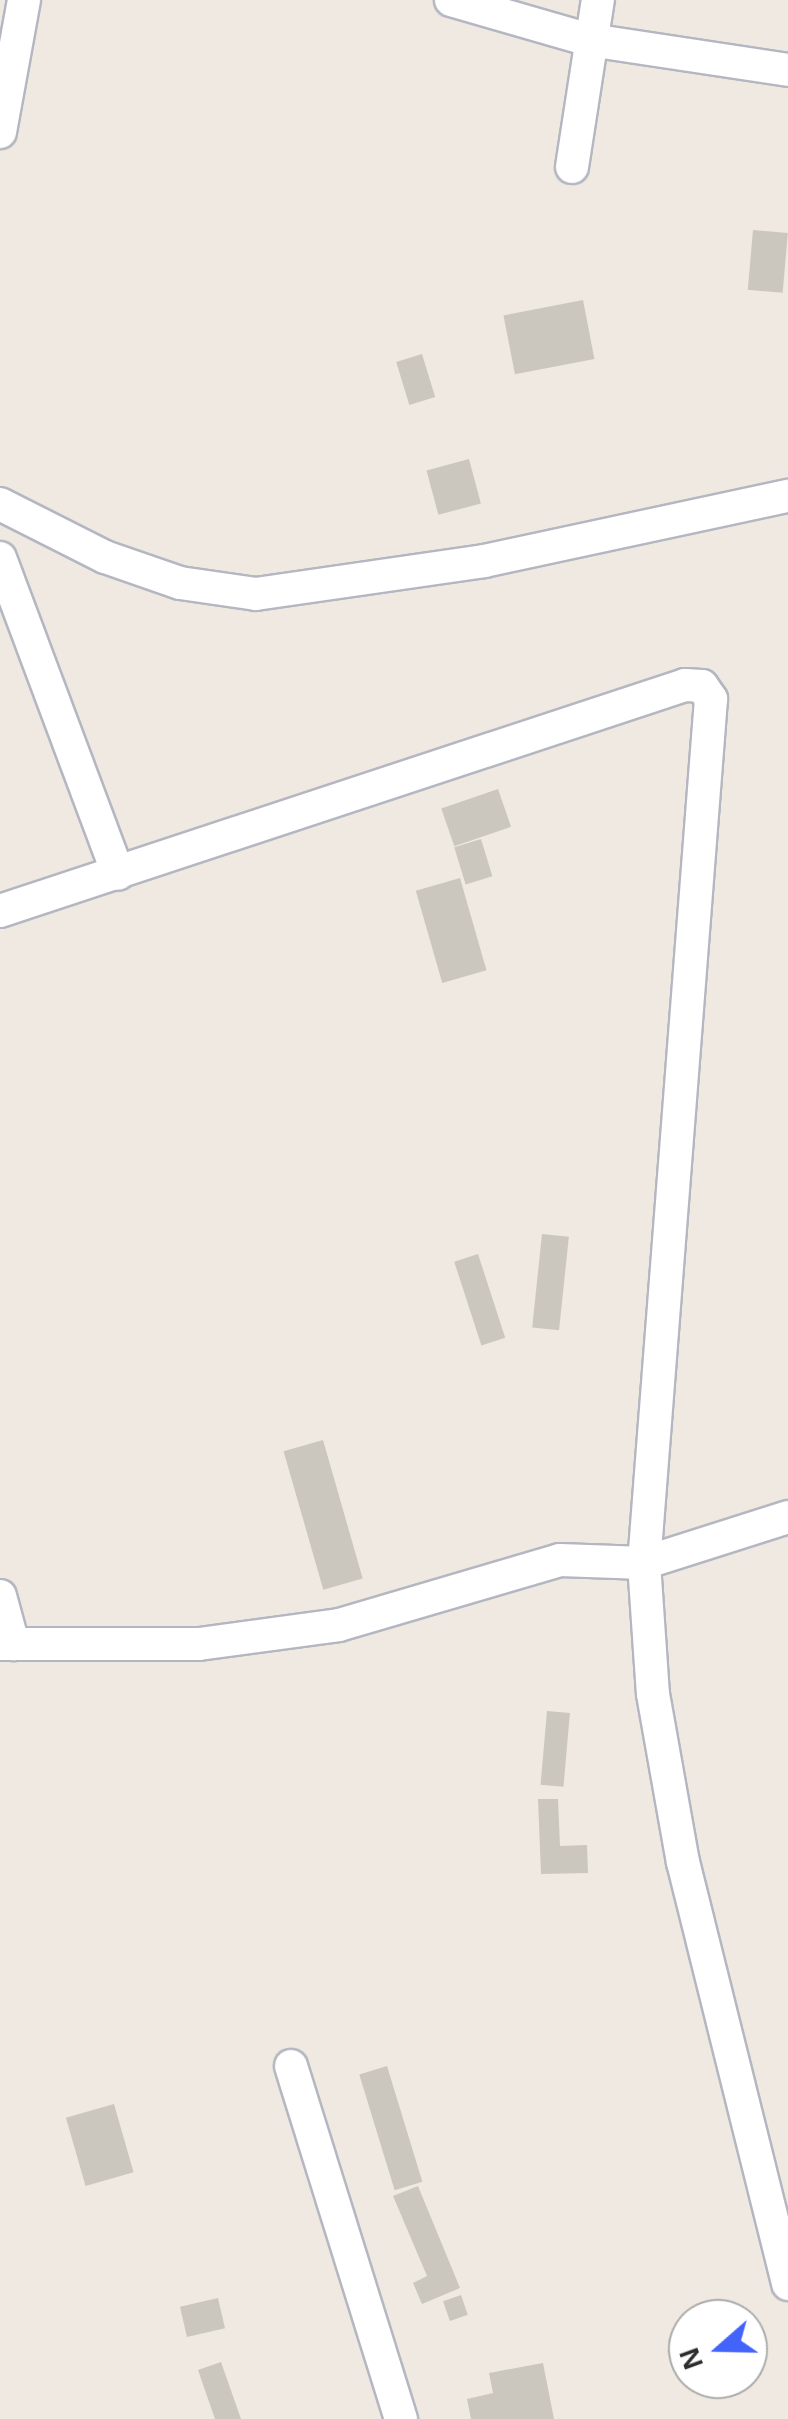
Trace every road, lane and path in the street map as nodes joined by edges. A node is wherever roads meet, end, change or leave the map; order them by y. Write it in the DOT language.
graph roads {
  1 [pos="24,0"];
  2 [pos="451,0"];
  3 [pos="598,0"];
  4 [pos="590,40"];
  5 [pos="788,70"];
  6 [pos="0,132"];
  7 [pos="572,167"];
  8 [pos="788,496"];
  9 [pos="0,504"];
  10 [pos="0,558"];
  11 [pos="118,874"];
  12 [pos="0,911"];
  13 [pos="788,1517"];
  14 [pos="644,1562"];
  15 [pos="0,1596"];
  16 [pos="6,1644"];
  17 [pos="291,2066"];
  18 [pos="788,2284"];
  19 [pos="401,2419"];
  1 -- 6 [label="street"];
  2 -- 4 [label="street"];
  3 -- 4 [label="street"];
  4 -- 5 [label="street"];
  4 -- 7 [label="street"];
  8 -- 9 [label="street"];
  10 -- 11 [label="street"];
  11 -- 12 [label="street"];
  11 -- 14 [label="street"];
  13 -- 14 [label="street"];
  14 -- 16 [label="street"];
  14 -- 18 [label="street"];
  15 -- 16 [label="street"];
  17 -- 19 [label="street"];
}
